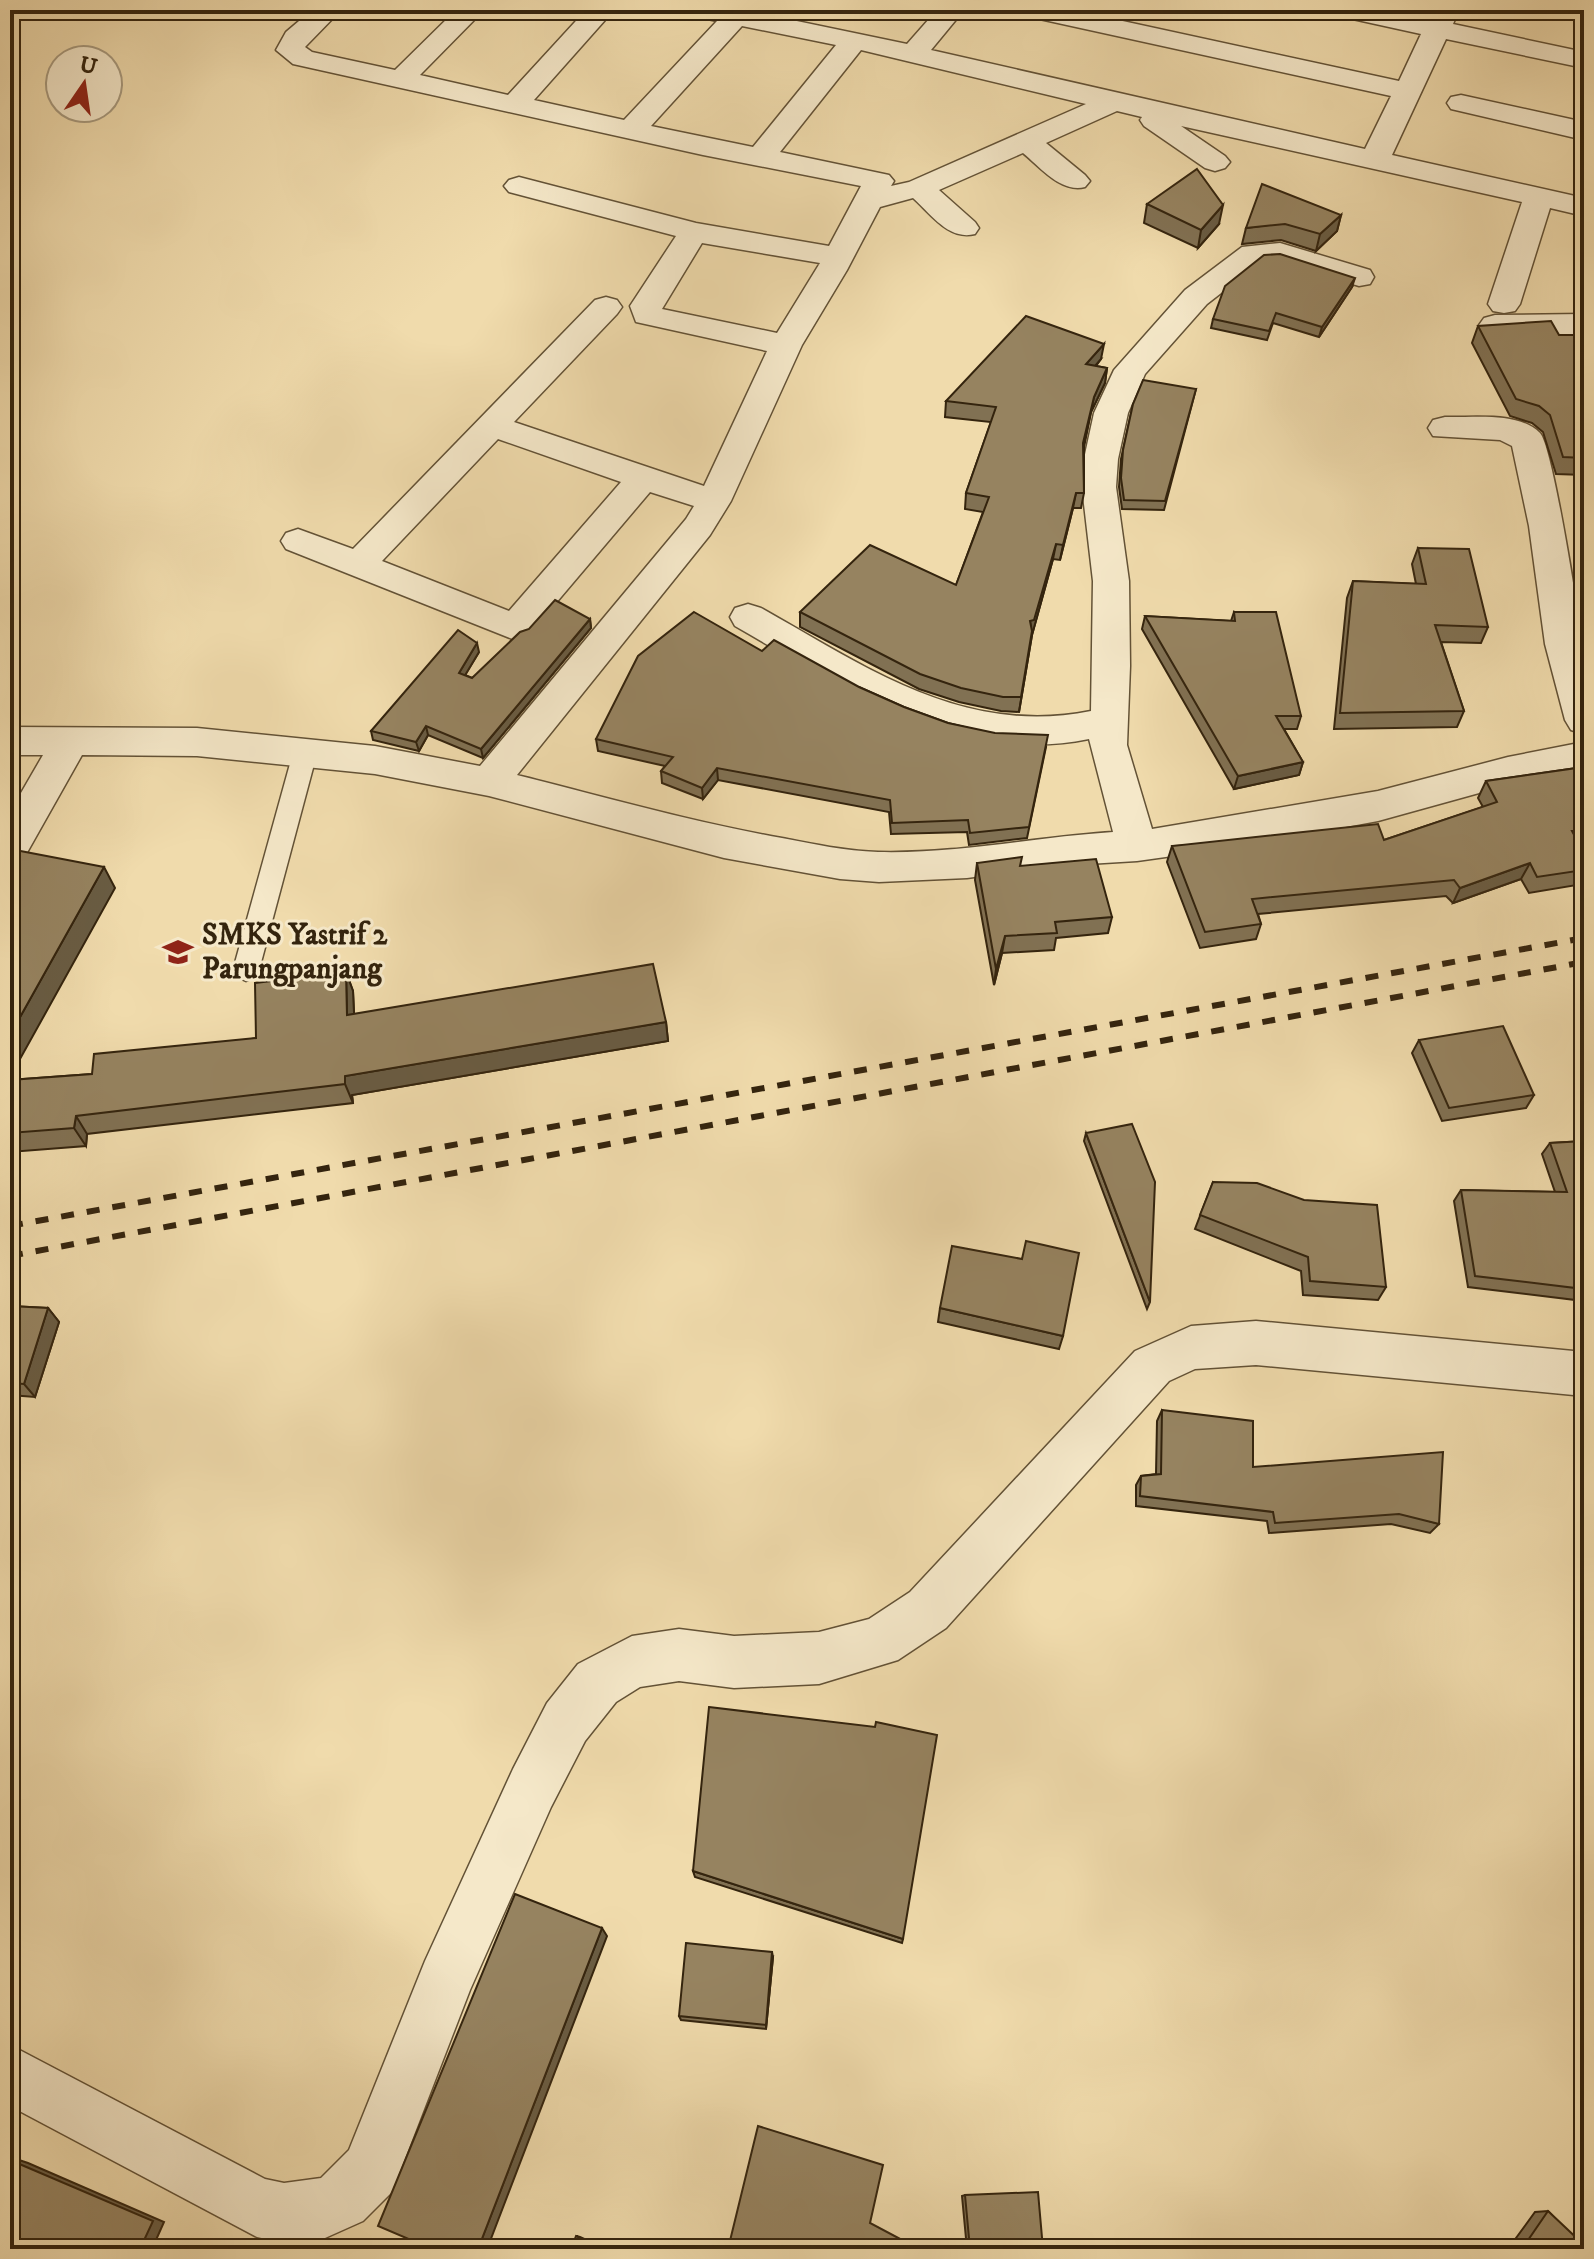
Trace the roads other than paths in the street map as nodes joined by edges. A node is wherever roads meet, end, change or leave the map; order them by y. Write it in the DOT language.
graph roads {
  1 [pos="328,10"];
  2 [pos="471,10"];
  3 [pos="601,10"];
  4 [pos="704,10"];
  5 [pos="951,10"];
  6 [pos="1035,10"];
  7 [pos="1349,10"];
  8 [pos="736,16"];
  9 [pos="1442,19"];
  10 [pos="854,40"];
  11 [pos="912,55"];
  12 [pos="1584,60"];
  13 [pos="401,79"];
  14 [pos="1408,91"];
  15 [pos="1461,103"];
  16 [pos="514,105"];
  17 [pos="1125,105"];
  18 [pos="631,130"];
  19 [pos="1584,131"];
  20 [pos="1027,142"];
  21 [pos="760,158"];
  22 [pos="1375,160"];
  23 [pos="1215,162"];
  24 [pos="1075,181"];
  25 [pos="519,186"];
  26 [pos="919,188"];
  27 [pos="1539,197"];
  28 [pos="868,201"];
  29 [pos="1584,207"];
  30 [pos="964,228"];
  31 [pos="694,232"];
  32 [pos="838,257"];
  33 [pos="1359,277"];
  34 [pos="606,307"];
  35 [pos="1584,324"];
  36 [pos="786,345"];
  37 [pos="492,426"];
  38 [pos="1445,428"];
  39 [pos="644,477"];
  40 [pos="714,501"];
  41 [pos="298,541"];
  42 [pos="358,565"];
  43 [pos="748,617"];
  44 [pos="1584,720"];
  45 [pos="1108,722"];
  46 [pos="10,741"];
  47 [pos="71,741"];
  48 [pos="305,753"];
  49 [pos="1584,756"];
  50 [pos="489,782"];
  51 [pos="1137,846"];
  52 [pos="10,847"];
  53 [pos="246,970"];
  54 [pos="1584,1374"];
  55 [pos="10,2074"];
  1 -- 13 [label="street"];
  2 -- 13 [label="street"];
  3 -- 16 [label="street"];
  4 -- 8 [label="street"];
  5 -- 11 [label="street"];
  6 -- 14 [label="street"];
  7 -- 9 [label="street"];
  8 -- 10 [label="street"];
  8 -- 18 [label="street"];
  9 -- 12 [label="street"];
  9 -- 14 [label="street"];
  10 -- 11 [label="street"];
  10 -- 21 [label="street"];
  11 -- 17 [label="street"];
  13 -- 16 [label="street"];
  14 -- 22 [label="street"];
  15 -- 19 [label="street"];
  16 -- 18 [label="street"];
  17 -- 20 [label="street"];
  17 -- 22 [label="street"];
  17 -- 23 [label="street"];
  18 -- 21 [label="street"];
  20 -- 24 [label="street"];
  20 -- 26 [label="street"];
  21 -- 28 [label="street"];
  22 -- 27 [label="street"];
  25 -- 31 [label="street"];
  26 -- 28 [label="street"];
  26 -- 30 [label="street"];
  27 -- 29 [label="street"];
  27 -- 35 [label="street"];
  28 -- 32 [label="street"];
  31 -- 32 [label="street"];
  31 -- 36 [label="street"];
  32 -- 36 [label="street"];
  33 -- 45 [label="street"];
  34 -- 37 [label="street"];
  36 -- 40 [label="street"];
  37 -- 39 [label="street"];
  37 -- 42 [label="street"];
  38 -- 44 [label="street"];
  39 -- 40 [label="street"];
  39 -- 42 [label="street"];
  40 -- 50 [label="street"];
  41 -- 42 [label="street"];
  43 -- 45 [label="street"];
  45 -- 51 [label="street"];
  46 -- 47 [label="street"];
  47 -- 48 [label="street"];
  47 -- 52 [label="street"];
  48 -- 50 [label="street"];
  48 -- 53 [label="lane"];
  49 -- 51 [label="street"];
  50 -- 51 [label="street"];
  54 -- 55 [label="street"];
}
